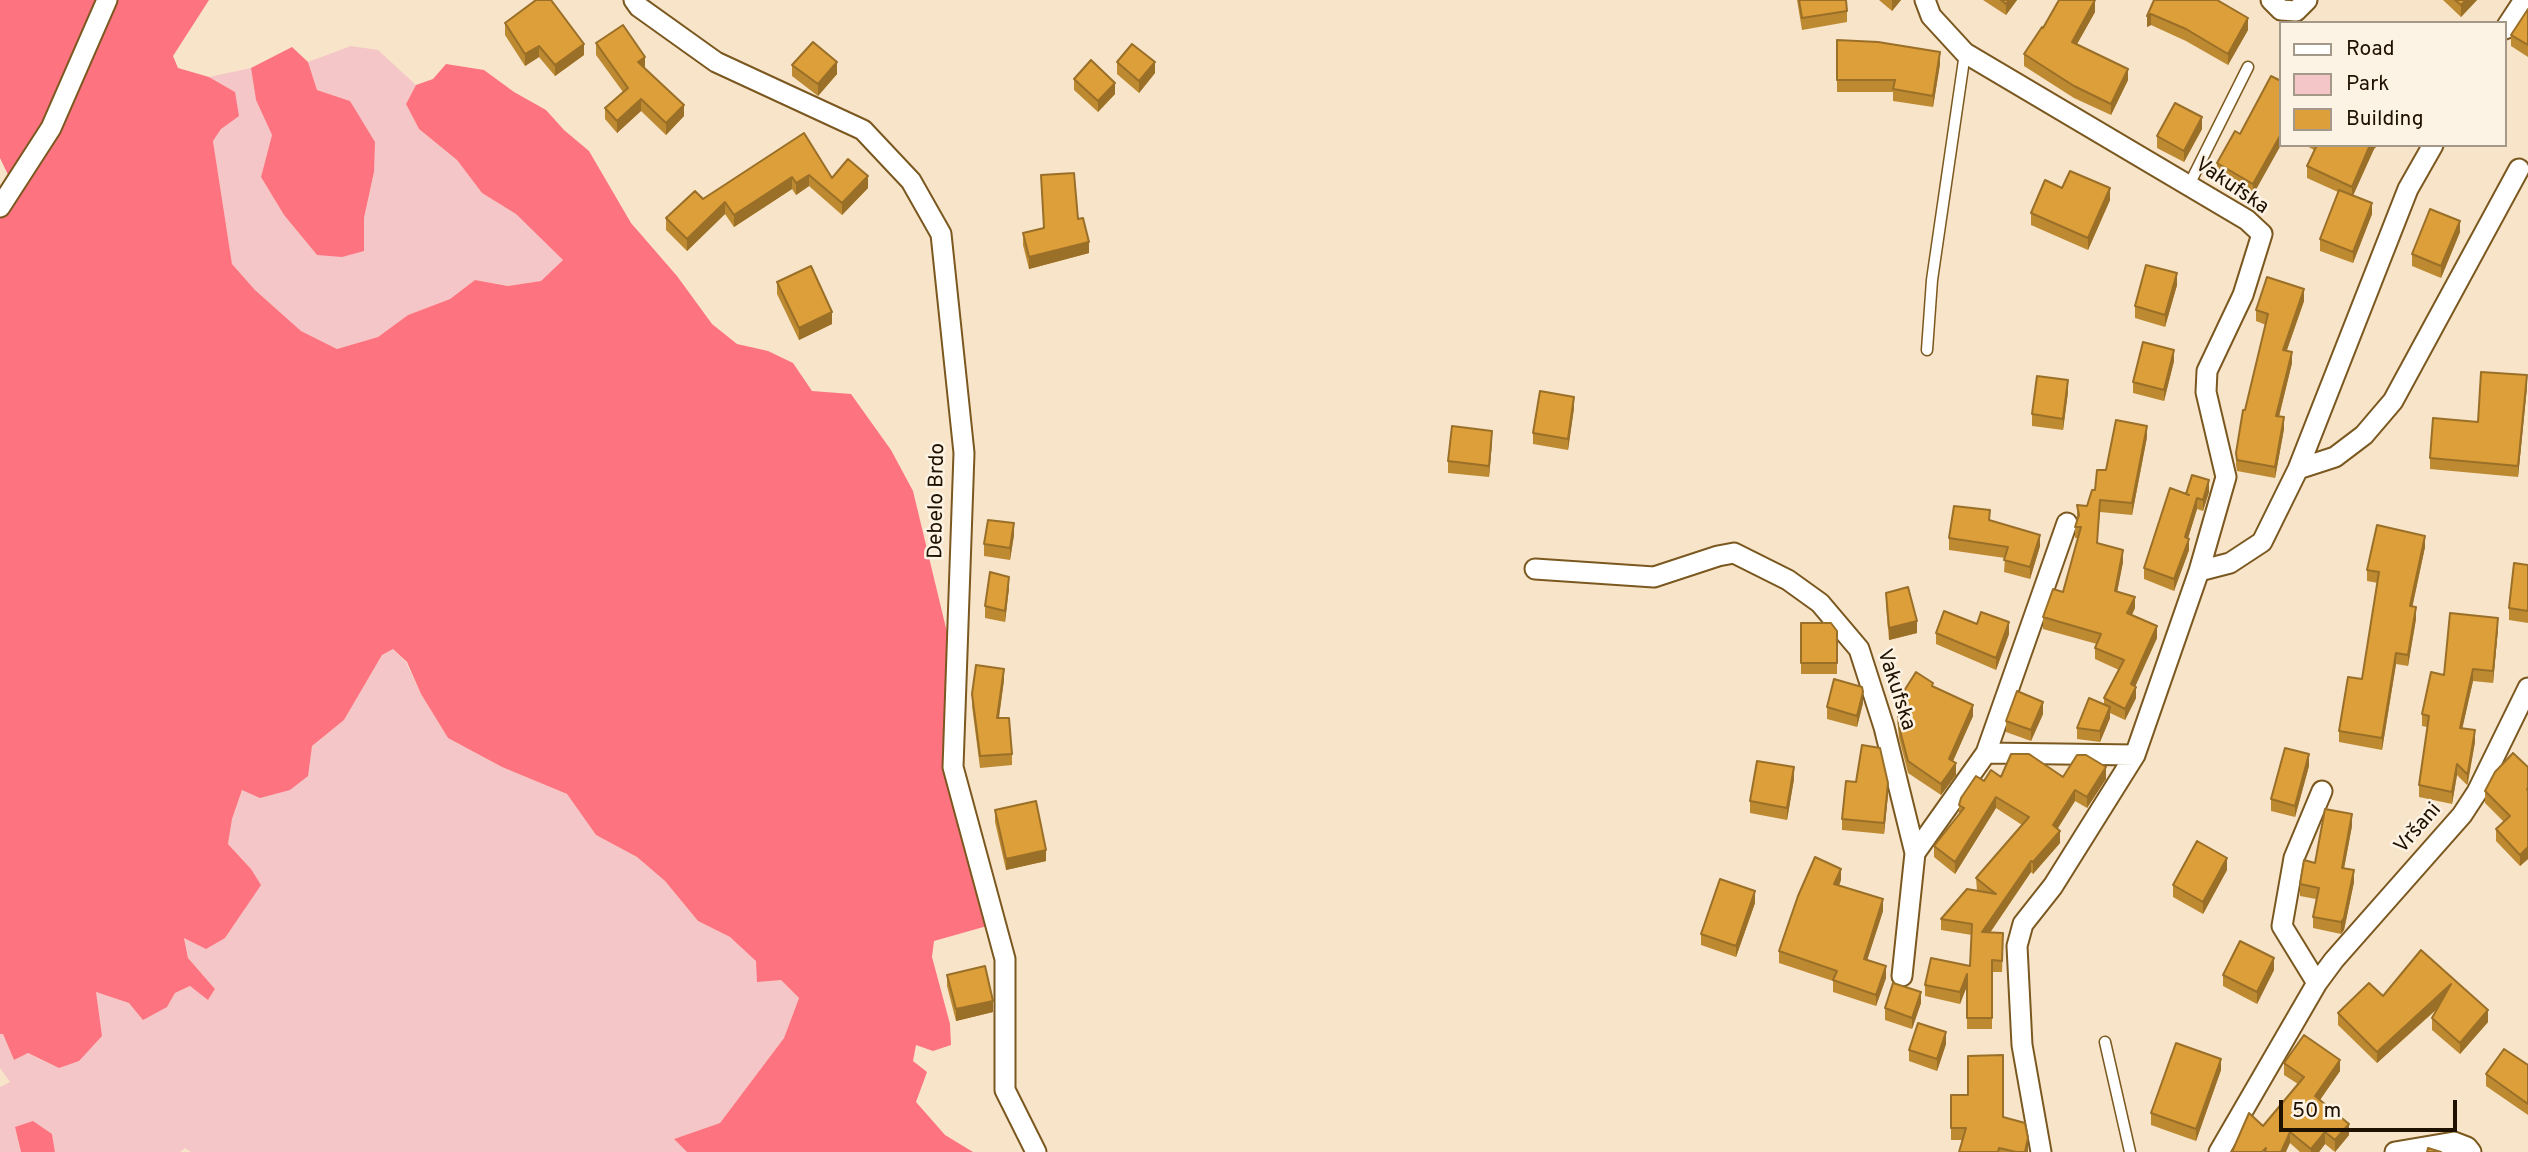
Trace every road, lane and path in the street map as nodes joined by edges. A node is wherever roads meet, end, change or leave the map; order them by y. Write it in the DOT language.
graph roads {
  1 [pos="107,0"];
  2 [pos="634,0"];
  3 [pos="1925,0"];
  4 [pos="2271,0"];
  5 [pos="2307,0"];
  6 [pos="2524,0"];
  7 [pos="2507,26"];
  8 [pos="1965,53"];
  9 [pos="2248,66"];
  10 [pos="2432,147"];
  11 [pos="2519,169"];
  12 [pos="2189,185"];
  13 [pos="0,207"];
  14 [pos="1927,350"];
  15 [pos="2298,469"];
  16 [pos="2067,523"];
  17 [pos="1535,569"];
  18 [pos="2199,571"];
  19 [pos="2528,688"];
  20 [pos="1986,753"];
  21 [pos="2134,755"];
  22 [pos="2322,791"];
  23 [pos="1915,853"];
  24 [pos="1902,976"];
  25 [pos="2317,983"];
  26 [pos="2105,1042"];
  27 [pos="1037,1152"];
  28 [pos="2041,1152"];
  29 [pos="2130,1152"];
  30 [pos="2219,1152"];
  31 [pos="2395,1152"];
  32 [pos="2471,1152"];
  1 -- 13 [label="street"];
  2 -- 27 [label="street, Debelo Brdo"];
  3 -- 8 [label="street, Vakufska"];
  4 -- 5 [label="street"];
  6 -- 7 [label="street"];
  8 -- 12 [label="street, Vakufska"];
  8 -- 14 [label="lane"];
  9 -- 12 [label="lane"];
  10 -- 15 [label="street"];
  11 -- 15 [label="street"];
  12 -- 18 [label="street, Vakufska"];
  15 -- 18 [label="street"];
  16 -- 20 [label="street, Vakufska"];
  17 -- 23 [label="street, Vakufska"];
  18 -- 21 [label="street, Vakufska"];
  19 -- 25 [label="street, Vršani"];
  20 -- 21 [label="street"];
  20 -- 23 [label="street, Vakufska"];
  21 -- 28 [label="street, Vakufska"];
  22 -- 25 [label="street"];
  23 -- 24 [label="street, Vakufska"];
  25 -- 30 [label="street, Vršani"];
  26 -- 29 [label="lane"];
  31 -- 32 [label="street"];
}
